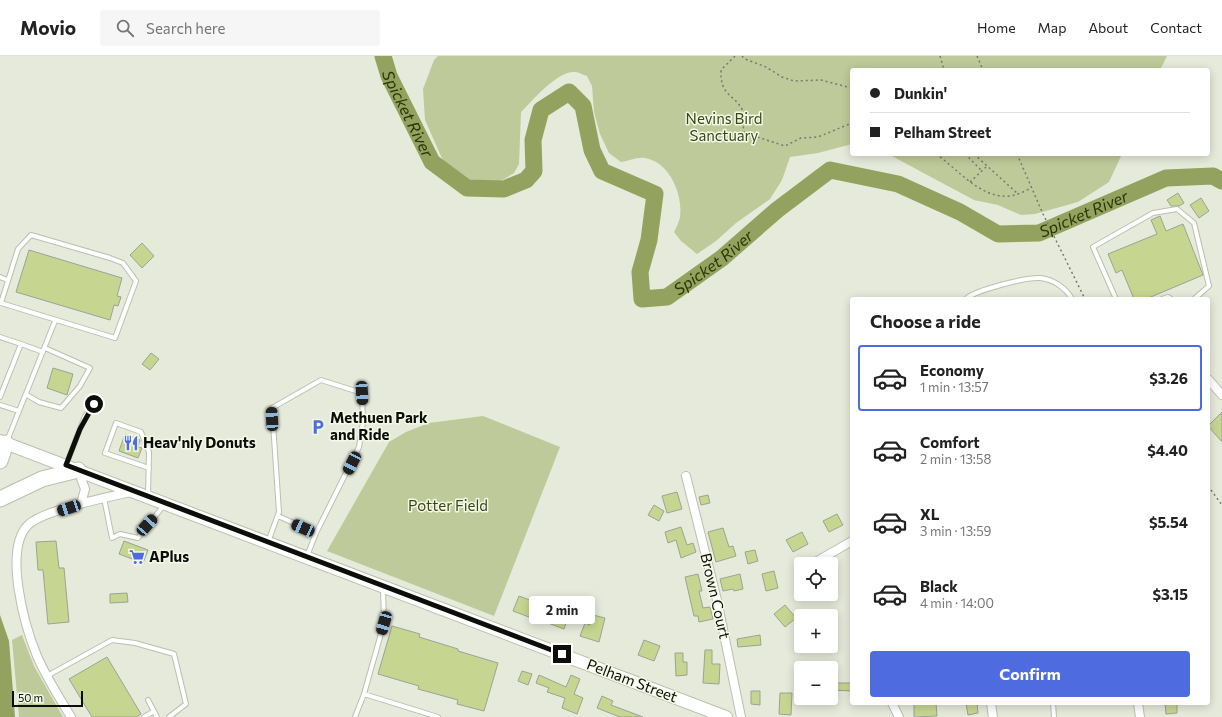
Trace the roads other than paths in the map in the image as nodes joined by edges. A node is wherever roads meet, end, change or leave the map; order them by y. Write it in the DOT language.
graph roads {
  1 [pos="0,277"];
  2 [pos="8,280"];
  3 [pos="970,297"];
  4 [pos="1071,297"];
  5 [pos="1115,297"];
  6 [pos="1196,297"];
  7 [pos="0,302"];
  8 [pos="55,321"];
  9 [pos="0,337"];
  10 [pos="21,344"];
  11 [pos="44,350"];
  12 [pos="1210,381"];
  13 [pos="26,395"];
  14 [pos="1222,395"];
  15 [pos="0,396"];
  16 [pos="100,398"];
  17 [pos="0,405"];
  18 [pos="19,411"];
  19 [pos="2,443"];
  20 [pos="0,461"];
  21 [pos="72,468"];
  22 [pos="149,468"];
  23 [pos="686,476"];
  24 [pos="133,491"];
  25 [pos="148,497"];
  26 [pos="104,498"];
  27 [pos="0,499"];
  28 [pos="81,504"];
  29 [pos="166,504"];
  30 [pos="278,516"];
  31 [pos="316,533"];
  32 [pos="268,542"];
  33 [pos="850,543"];
  34 [pos="307,557"];
  35 [pos="831,557"];
  36 [pos="383,586"];
  37 [pos="47,676"];
  38 [pos="364,694"];
  39 [pos="148,700"];
  40 [pos="893,705"];
  41 [pos="991,705"];
  42 [pos="1053,705"];
  43 [pos="1138,705"];
  44 [pos="154,711"];
  45 [pos="71,717"];
  46 [pos="144,717"];
  47 [pos="157,717"];
  48 [pos="169,717"];
  49 [pos="355,717"];
  50 [pos="438,717"];
  51 [pos="726,717"];
  52 [pos="741,717"];
  53 [pos="899,717"];
  54 [pos="993,717"];
  55 [pos="1054,717"];
  56 [pos="1140,717"];
  1 -- 2 [label="lane"];
  2 -- 7 [label="lane"];
  2 -- 8 [label="lane"];
  3 -- 4 [label="lane"];
  5 -- 6 [label="lane"];
  7 -- 8 [label="lane"];
  8 -- 11 [label="lane"];
  9 -- 10 [label="lane"];
  10 -- 11 [label="lane"];
  10 -- 15 [label="lane"];
  11 -- 13 [label="lane"];
  11 -- 13 [label="lane"];
  12 -- 14 [label="street"];
  13 -- 18 [label="lane"];
  16 -- 21 [label="lane"];
  17 -- 18 [label="lane"];
  18 -- 19 [label="lane"];
  19 -- 20 [label="highway"];
  19 -- 21 [label="main road, Pelham Street"];
  21 -- 24 [label="main road, Pelham Street"];
  21 -- 27 [label="highway"];
  21 -- 28 [label="street"];
  22 -- 22 [label="lane"];
  22 -- 25 [label="lane"];
  23 -- 52 [label="street, Brown Court"];
  24 -- 25 [label="main road, Pelham Street"];
  24 -- 26 [label="street"];
  25 -- 29 [label="main road, Pelham Street"];
  26 -- 28 [label="street"];
  26 -- 29 [label="lane"];
  28 -- 37 [label="street"];
  29 -- 32 [label="main road, Pelham Street"];
  30 -- 31 [label="lane"];
  30 -- 31 [label="lane"];
  30 -- 32 [label="lane"];
  31 -- 34 [label="lane"];
  32 -- 34 [label="main road, Pelham Street"];
  33 -- 35 [label="street"];
  34 -- 36 [label="main road, Pelham Street"];
  36 -- 38 [label="lane"];
  36 -- 51 [label="main road, Pelham Street"];
  37 -- 45 [label="street"];
  37 -- 48 [label="lane"];
  38 -- 49 [label="lane"];
  38 -- 50 [label="lane"];
  39 -- 44 [label="lane"];
  40 -- 53 [label="street"];
  41 -- 54 [label="street"];
  42 -- 55 [label="lane"];
  43 -- 56 [label="street"];
  44 -- 46 [label="lane"];
  44 -- 47 [label="lane"];
}
